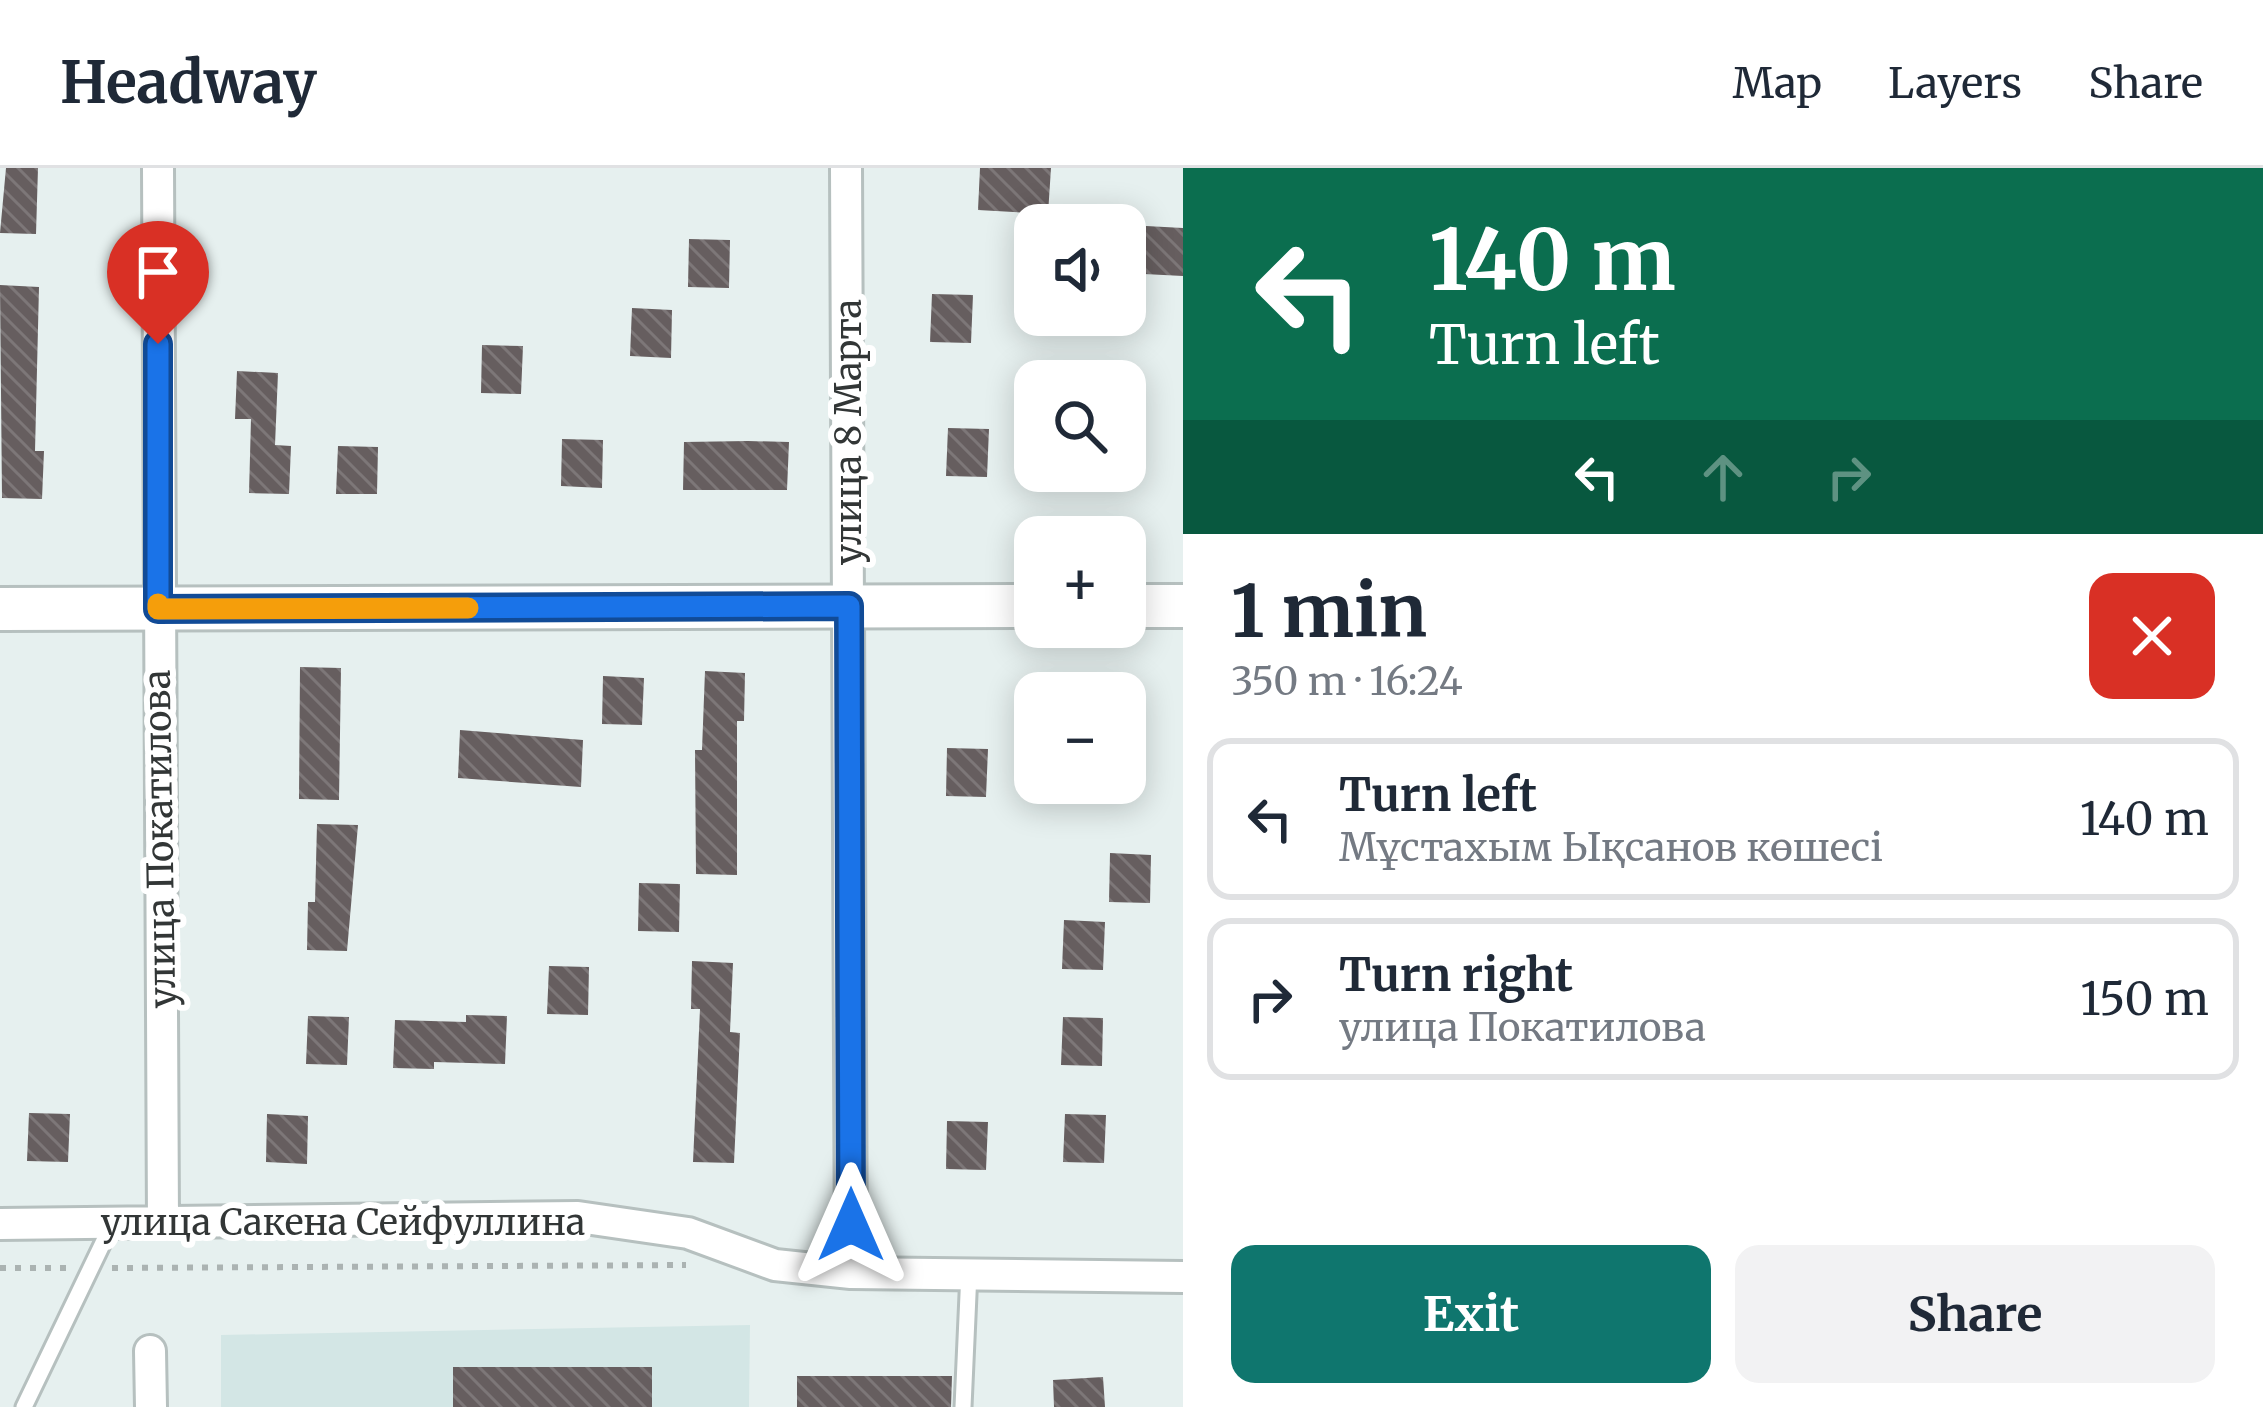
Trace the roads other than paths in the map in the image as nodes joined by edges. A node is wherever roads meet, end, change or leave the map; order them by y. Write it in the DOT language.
graph roads {
  1 [pos="158,168"];
  2 [pos="846,168"];
  3 [pos="849,606"];
  4 [pos="1014,606"];
  5 [pos="1146,606"];
  6 [pos="1183,606"];
  7 [pos="0,609"];
  8 [pos="158,609"];
  9 [pos="113,1222"];
  10 [pos="163,1222"];
  11 [pos="0,1224"];
  12 [pos="969,1270"];
  13 [pos="851,1273"];
  14 [pos="1183,1277"];
  15 [pos="150,1351"];
  16 [pos="24,1407"];
  17 [pos="151,1407"];
  18 [pos="963,1407"];
  1 -- 8 [label="street, улица Покатилова"];
  2 -- 3 [label="street, улица 8 Марта"];
  3 -- 4 [label="street"];
  3 -- 8 [label="street"];
  3 -- 13 [label="street, улица 8 Марта"];
  5 -- 6 [label="street"];
  7 -- 8 [label="street"];
  8 -- 10 [label="street, улица Покатилова"];
  9 -- 10 [label="street, улица Сакена Сейфуллина"];
  9 -- 11 [label="street, улица Сакена Сейфуллина"];
  9 -- 16 [label="lane"];
  10 -- 13 [label="street, улица Сакена Сейфуллина"];
  12 -- 13 [label="street, улица Сакена Сейфуллина"];
  12 -- 14 [label="street, улица Сакена Сейфуллина"];
  12 -- 18 [label="lane"];
  15 -- 17 [label="street"];
}
